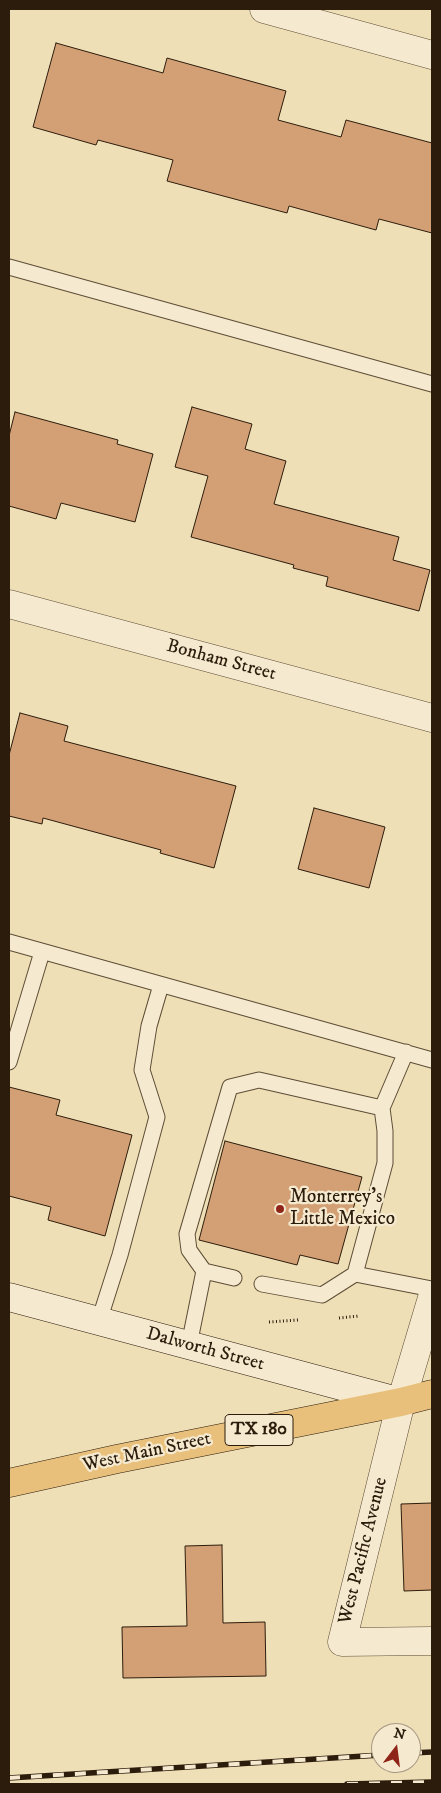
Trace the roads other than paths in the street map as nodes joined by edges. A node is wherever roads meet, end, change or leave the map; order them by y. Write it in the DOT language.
graph roads {
  1 [pos="264,9"];
  2 [pos="432,55"];
  3 [pos="9,267"];
  4 [pos="432,384"];
  5 [pos="9,604"];
  6 [pos="432,718"];
  7 [pos="9,942"];
  8 [pos="42,952"];
  9 [pos="161,985"];
  10 [pos="406,1052"];
  11 [pos="432,1060"];
  12 [pos="9,1062"];
  13 [pos="382,1108"];
  14 [pos="204,1271"];
  15 [pos="356,1274"];
  16 [pos="234,1278"];
  17 [pos="262,1284"];
  18 [pos="432,1289"];
  19 [pos="9,1297"];
  20 [pos="432,1298"];
  21 [pos="99,1321"];
  22 [pos="189,1346"];
  23 [pos="432,1394"];
  24 [pos="401,1402"];
  25 [pos="9,1483"];
  26 [pos="432,1641"];
  1 -- 2 [label="street"];
  3 -- 4 [label="lane"];
  5 -- 6 [label="street, Bonham Street"];
  7 -- 8 [label="lane"];
  8 -- 9 [label="lane"];
  8 -- 12 [label="lane"];
  9 -- 10 [label="lane"];
  9 -- 21 [label="lane"];
  10 -- 11 [label="lane"];
  10 -- 13 [label="lane"];
  13 -- 14 [label="lane"];
  13 -- 15 [label="lane"];
  14 -- 16 [label="lane"];
  14 -- 22 [label="lane"];
  15 -- 17 [label="lane"];
  15 -- 18 [label="lane"];
  19 -- 21 [label="street, Dalworth Street"];
  20 -- 24 [label="street"];
  21 -- 22 [label="street, Dalworth Street"];
  22 -- 24 [label="street, Dalworth Street"];
  23 -- 24 [label="main road, West Main Street / TX 180"];
  24 -- 25 [label="main road, West Main Street / TX 180"];
  24 -- 26 [label="street, West Pacific Avenue"];
}
